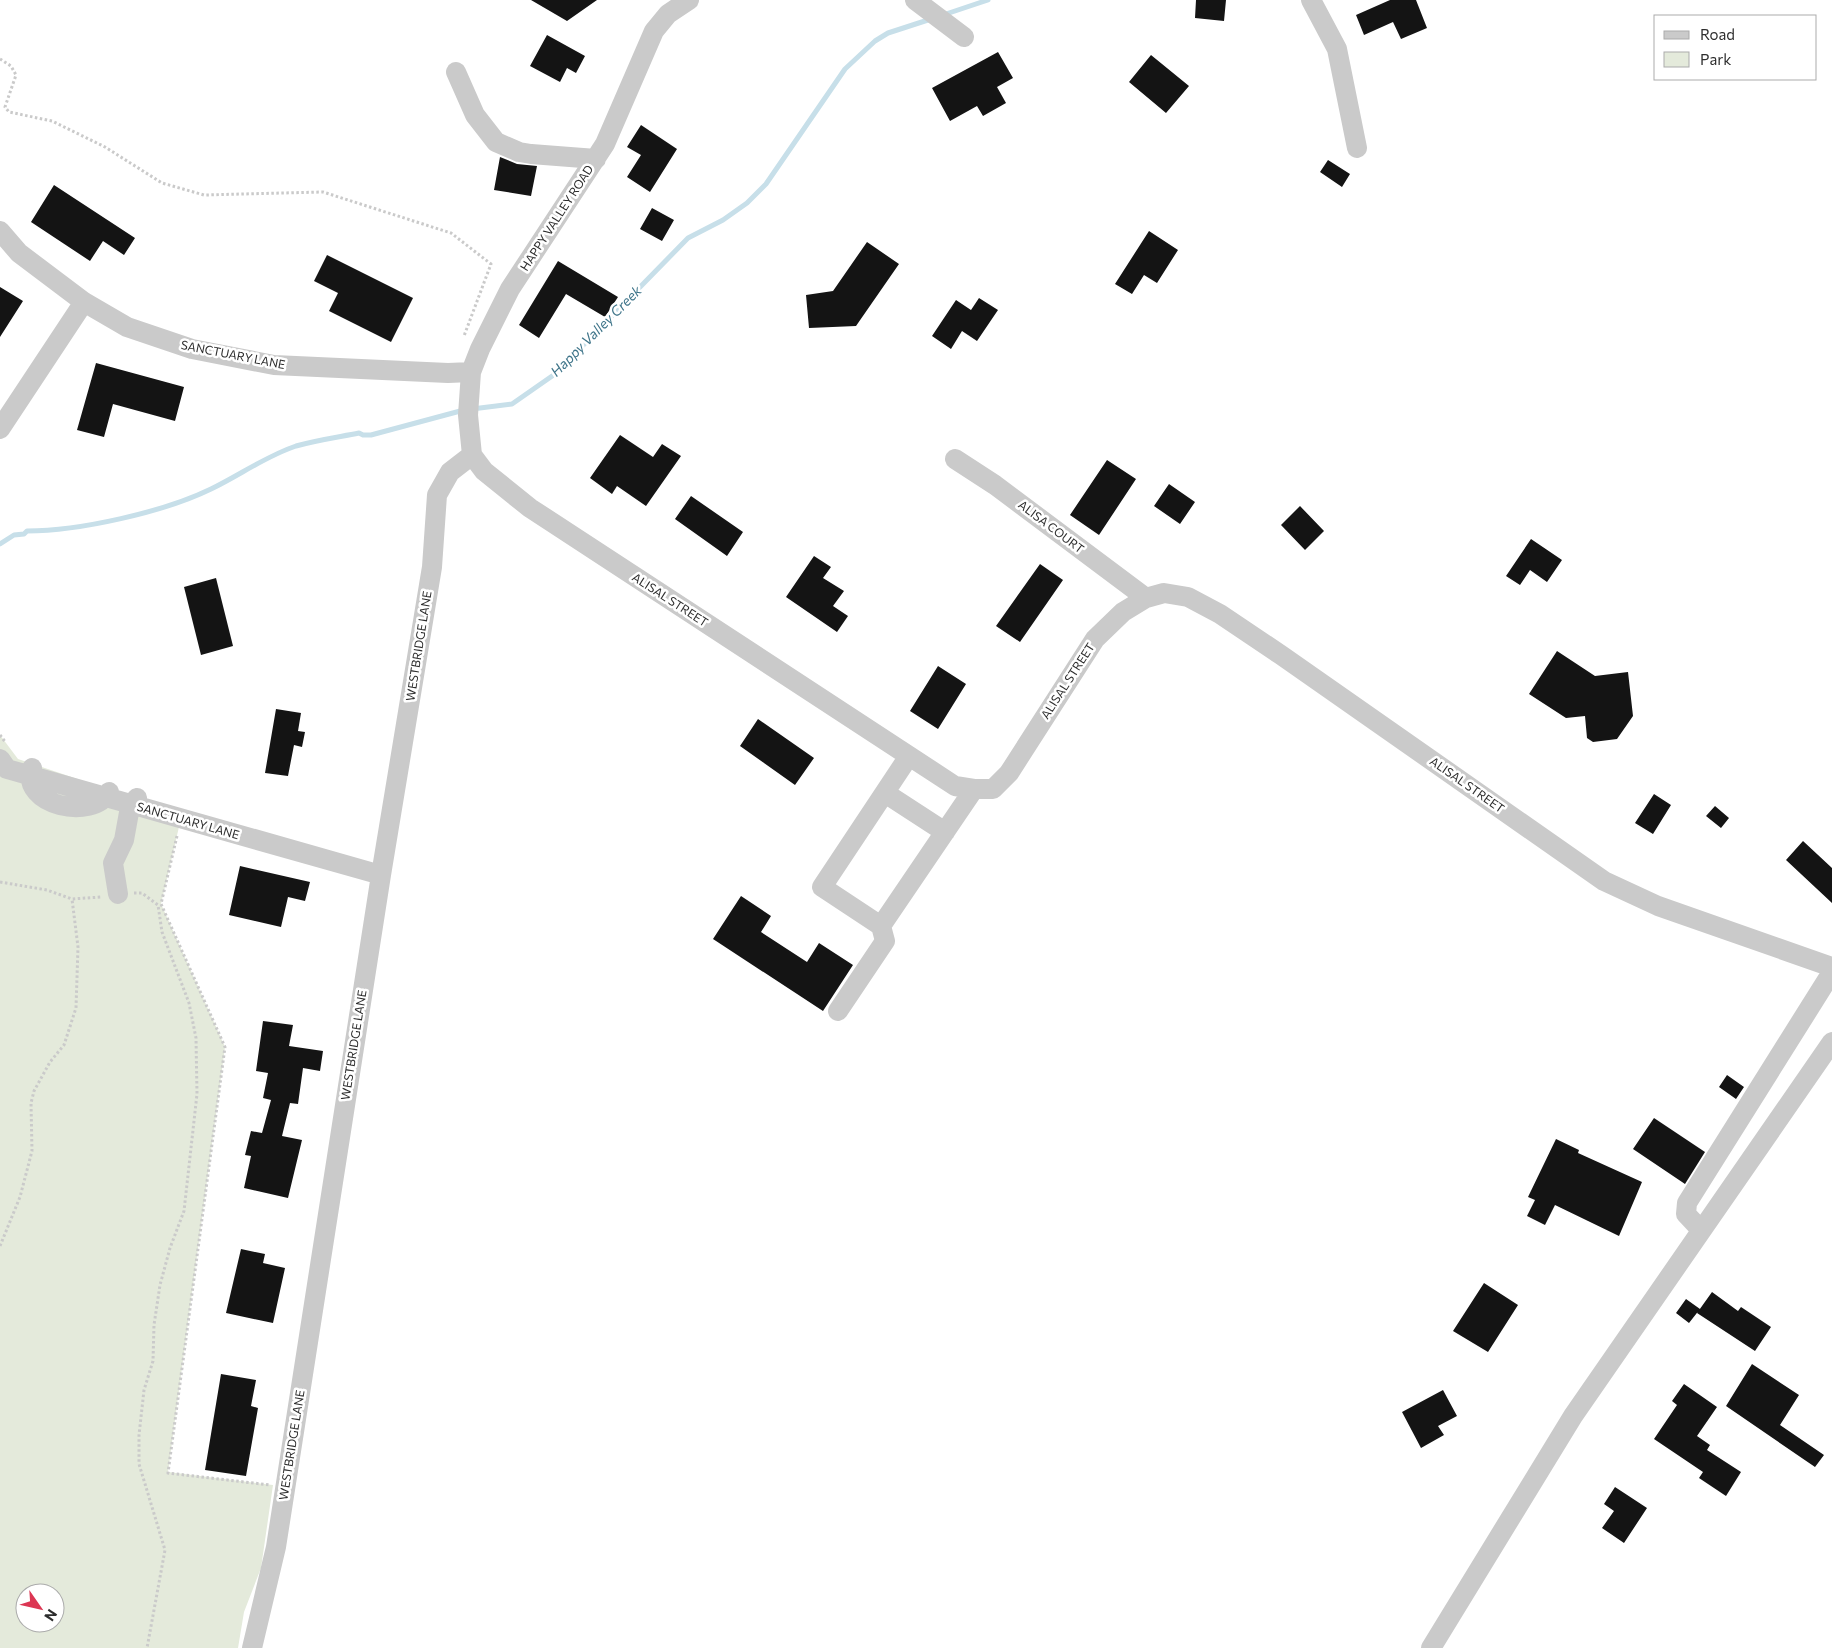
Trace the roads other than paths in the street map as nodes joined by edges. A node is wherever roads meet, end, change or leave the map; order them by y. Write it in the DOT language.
graph roads {
  1 [pos="689,0"];
  2 [pos="1311,0"];
  3 [pos="921,5"];
  4 [pos="964,37"];
  5 [pos="456,72"];
  6 [pos="1357,148"];
  7 [pos="596,159"];
  8 [pos="0,231"];
  9 [pos="84,302"];
  10 [pos="472,372"];
  11 [pos="0,429"];
  12 [pos="472,455"];
  13 [pos="955,459"];
  14 [pos="1146,598"];
  15 [pos="909,756"];
  16 [pos="0,759"];
  17 [pos="974,789"];
  18 [pos="885,793"];
  19 [pos="135,802"];
  20 [pos="945,832"];
  21 [pos="381,875"];
  22 [pos="118,894"];
  23 [pos="881,926"];
  24 [pos="1832,967"];
  25 [pos="1832,972"];
  26 [pos="838,1011"];
  27 [pos="1832,1042"];
  28 [pos="1701,1230"];
  29 [pos="252,1648"];
  30 [pos="1431,1648"];
  1 -- 7 [label="street, HAPPY VALLEY ROAD"];
  2 -- 6 [label="street"];
  3 -- 4 [label="street"];
  5 -- 7 [label="street"];
  7 -- 10 [label="street, HAPPY VALLEY ROAD"];
  8 -- 9 [label="street, SANCTUARY LANE"];
  9 -- 10 [label="street, SANCTUARY LANE"];
  9 -- 11 [label="street"];
  10 -- 12 [label="street, HAPPY VALLEY ROAD"];
  12 -- 15 [label="street, ALISAL STREET"];
  12 -- 21 [label="street, WESTBRIDGE LANE"];
  13 -- 14 [label="street, ALISA COURT"];
  14 -- 17 [label="street, ALISAL STREET"];
  14 -- 24 [label="street, ALISAL STREET"];
  15 -- 17 [label="street, ALISAL STREET"];
  15 -- 18 [label="street"];
  16 -- 19 [label="street, SANCTUARY LANE"];
  17 -- 20 [label="street"];
  18 -- 20 [label="street"];
  18 -- 23 [label="street"];
  19 -- 21 [label="street, SANCTUARY LANE"];
  19 -- 22 [label="street"];
  20 -- 23 [label="street"];
  21 -- 29 [label="street, WESTBRIDGE LANE"];
  23 -- 26 [label="street"];
  25 -- 28 [label="street"];
  27 -- 28 [label="street"];
  28 -- 30 [label="street"];
}
